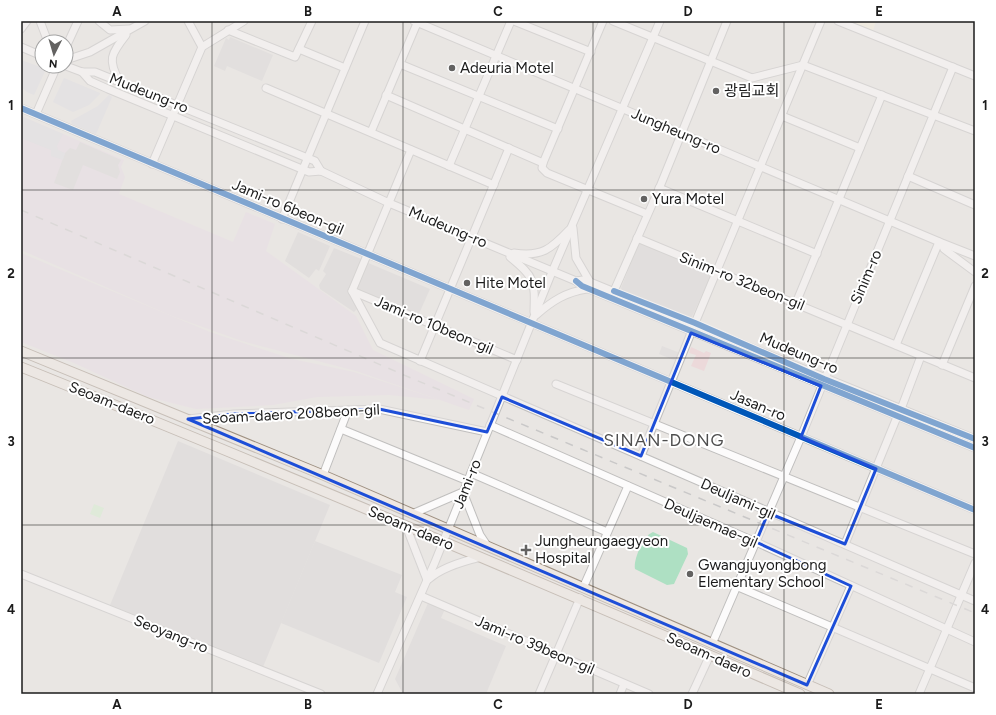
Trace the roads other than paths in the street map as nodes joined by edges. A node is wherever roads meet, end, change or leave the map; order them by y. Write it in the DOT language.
graph roads {
  1 [pos="27,21"];
  2 [pos="40,21"];
  3 [pos="78,21"];
  4 [pos="99,21"];
  5 [pos="145,21"];
  6 [pos="188,21"];
  7 [pos="244,21"];
  8 [pos="312,21"];
  9 [pos="365,21"];
  10 [pos="416,21"];
  11 [pos="511,21"];
  12 [pos="514,21"];
  13 [pos="603,21"];
  14 [pos="614,21"];
  15 [pos="660,21"];
  16 [pos="727,21"];
  17 [pos="822,21"];
  18 [pos="838,21"];
  19 [pos="21,28"];
  20 [pos="132,29"];
  21 [pos="228,30"];
  22 [pos="45,34"];
  23 [pos="72,34"];
  24 [pos="653,38"];
  25 [pos="21,47"];
  26 [pos="202,47"];
  27 [pos="299,49"];
  28 [pos="590,52"];
  29 [pos="34,53"];
  30 [pos="496,56"];
  31 [pos="74,57"];
  32 [pos="710,62"];
  33 [pos="400,64"];
  34 [pos="803,65"];
  35 [pos="953,67"];
  36 [pos="345,68"];
  37 [pos="74,69"];
  38 [pos="82,72"];
  39 [pos="54,74"];
  40 [pos="975,76"];
  41 [pos="120,82"];
  42 [pos="266,88"];
  43 [pos="575,89"];
  44 [pos="882,95"];
  45 [pos="386,96"];
  46 [pos="479,96"];
  47 [pos="177,104"];
  48 [pos="21,108"];
  49 [pos="623,109"];
  50 [pos="36,114"];
  51 [pos="326,114"];
  52 [pos="172,115"];
  53 [pos="933,115"];
  54 [pos="782,116"];
  55 [pos="465,129"];
  56 [pos="558,129"];
  57 [pos="975,131"];
  58 [pos="371,132"];
  59 [pos="681,134"];
  60 [pos="509,148"];
  61 [pos="860,148"];
  62 [pos="411,150"];
  63 [pos="308,159"];
  64 [pos="543,163"];
  65 [pos="152,164"];
  66 [pos="449,166"];
  67 [pos="761,167"];
  68 [pos="303,169"];
  69 [pos="321,171"];
  70 [pos="908,176"];
  71 [pos="494,185"];
  72 [pos="659,188"];
  73 [pos="588,190"];
  74 [pos="839,200"];
  75 [pos="389,203"];
  76 [pos="975,205"];
  77 [pos="647,214"];
  78 [pos="282,219"];
  79 [pos="890,221"];
  80 [pos="738,222"];
  81 [pos="573,225"];
  82 [pos="472,237"];
  83 [pos="637,238"];
  84 [pos="940,243"];
  85 [pos="503,251"];
  86 [pos="367,254"];
  87 [pos="817,254"];
  88 [pos="975,256"];
  89 [pos="717,271"];
  90 [pos="552,272"];
  91 [pos="975,272"];
  92 [pos="589,285"];
  93 [pos="975,286"];
  94 [pos="450,289"];
  95 [pos="352,291"];
  96 [pos="614,291"];
  97 [pos="796,303"];
  98 [pos="533,320"];
  99 [pos="695,323"];
  100 [pos="846,324"];
  101 [pos="435,326"];
  102 [pos="691,333"];
  103 [pos="896,345"];
  104 [pos="21,351"];
  105 [pos="921,356"];
  106 [pos="517,360"];
  107 [pos="420,361"];
  108 [pos="942,364"];
  109 [pos="21,367"];
  110 [pos="975,378"];
  111 [pos="672,382"];
  112 [pos="823,382"];
  113 [pos="556,384"];
  114 [pos="502,397"];
  115 [pos="901,408"];
  116 [pos="348,410"];
  117 [pos="897,417"];
  118 [pos="188,419"];
  119 [pos="655,424"];
  120 [pos="341,429"];
  121 [pos="489,429"];
  122 [pos="801,437"];
  123 [pos="975,439"];
  124 [pos="975,448"];
  125 [pos="641,456"];
  126 [pos="876,469"];
  127 [pos="471,473"];
  128 [pos="323,475"];
  129 [pos="784,476"];
  130 [pos="468,481"];
  131 [pos="628,486"];
  132 [pos="463,492"];
  133 [pos="860,507"];
  134 [pos="975,510"];
  135 [pos="768,513"];
  136 [pos="412,514"];
  137 [pos="406,526"];
  138 [pos="448,530"];
  139 [pos="607,532"];
  140 [pos="443,542"];
  141 [pos="756,542"];
  142 [pos="845,544"];
  143 [pos="488,548"];
  144 [pos="975,554"];
  145 [pos="481,557"];
  146 [pos="975,562"];
  147 [pos="21,574"];
  148 [pos="427,580"];
  149 [pos="736,586"];
  150 [pos="852,586"];
  151 [pos="583,588"];
  152 [pos="962,595"];
  153 [pos="421,596"];
  154 [pos="580,598"];
  155 [pos="975,601"];
  156 [pos="833,628"];
  157 [pos="947,630"];
  158 [pos="975,642"];
  159 [pos="712,644"];
  160 [pos="556,654"];
  161 [pos="710,655"];
  162 [pos="930,669"];
  163 [pos="624,684"];
  164 [pos="807,685"];
  165 [pos="975,688"];
  166 [pos="320,694"];
  167 [pos="377,694"];
  168 [pos="539,694"];
  169 [pos="620,694"];
  170 [pos="649,694"];
  171 [pos="692,694"];
  172 [pos="800,694"];
  173 [pos="829,694"];
  174 [pos="919,694"];
  1 -- 19 [label="street"];
  2 -- 22 [label="street"];
  3 -- 23 [label="street"];
  4 -- 20 [label="street"];
  5 -- 20 [label="street"];
  6 -- 26 [label="street"];
  7 -- 21 [label="street"];
  8 -- 27 [label="street"];
  9 -- 36 [label="street"];
  10 -- 30 [label="street, Jungheung-ro"];
  10 -- 33 [label="street"];
  11 -- 30 [label="street"];
  12 -- 28 [label="street"];
  13 -- 28 [label="street"];
  14 -- 24 [label="street"];
  15 -- 24 [label="street, Jami-ro"];
  16 -- 32 [label="street"];
  17 -- 34 [label="street"];
  18 -- 35 [label="street"];
  20 -- 31 [label="street"];
  20 -- 41 [label="street"];
  21 -- 26 [label="street"];
  21 -- 27 [label="street"];
  24 -- 32 [label="street"];
  24 -- 49 [label="street, Jami-ro"];
  25 -- 29 [label="street"];
  26 -- 47 [label="street"];
  27 -- 36 [label="street"];
  28 -- 43 [label="street"];
  30 -- 43 [label="street, Jungheung-ro"];
  30 -- 46 [label="street"];
  32 -- 34 [label="street"];
  32 -- 59 [label="street"];
  33 -- 45 [label="street"];
  33 -- 46 [label="street"];
  34 -- 44 [label="street"];
  34 -- 54 [label="street"];
  35 -- 40 [label="street"];
  35 -- 53 [label="street, Sinim-ro"];
  36 -- 51 [label="street"];
  37 -- 38 [label="street, Mudeung-ro"];
  38 -- 41 [label="street, Mudeung-ro"];
  38 -- 52 [label="street, Mudeung-ro"];
  39 -- 50 [label="street"];
  41 -- 47 [label="street, Mudeung-ro"];
  42 -- 51 [label="street"];
  43 -- 49 [label="street, Jungheung-ro"];
  43 -- 56 [label="street"];
  44 -- 53 [label="street"];
  44 -- 61 [label="street"];
  45 -- 55 [label="street"];
  45 -- 58 [label="street"];
  46 -- 55 [label="street"];
  46 -- 56 [label="street"];
  47 -- 52 [label="street"];
  47 -- 63 [label="street, Mudeung-ro"];
  48 -- 50 [label="street, Jami-ro 6beon-gil"];
  49 -- 59 [label="street, Jungheung-ro"];
  49 -- 73 [label="street, Jami-ro"];
  50 -- 65 [label="street, Jami-ro 6beon-gil"];
  51 -- 58 [label="street"];
  51 -- 63 [label="street"];
  52 -- 65 [label="street"];
  52 -- 68 [label="street, Mudeung-ro"];
  53 -- 57 [label="street"];
  53 -- 70 [label="street, Sinim-ro"];
  54 -- 61 [label="street"];
  54 -- 67 [label="street"];
  55 -- 60 [label="street"];
  55 -- 66 [label="street"];
  56 -- 64 [label="street"];
  58 -- 62 [label="street"];
  59 -- 67 [label="street, Jungheung-ro"];
  59 -- 72 [label="street"];
  60 -- 64 [label="street"];
  60 -- 71 [label="street"];
  61 -- 74 [label="street"];
  62 -- 66 [label="street"];
  62 -- 75 [label="street"];
  63 -- 68 [label="street"];
  63 -- 69 [label="street, Mudeung-ro"];
  64 -- 73 [label="street"];
  65 -- 78 [label="street, Jami-ro 6beon-gil"];
  66 -- 71 [label="street"];
  67 -- 74 [label="street, Jungheung-ro"];
  67 -- 80 [label="street"];
  68 -- 69 [label="street, Mudeung-ro"];
  68 -- 78 [label="street"];
  69 -- 75 [label="street, Mudeung-ro"];
  70 -- 76 [label="street"];
  70 -- 79 [label="street, Sinim-ro"];
  71 -- 82 [label="street"];
  72 -- 77 [label="street"];
  72 -- 80 [label="street"];
  73 -- 77 [label="street"];
  73 -- 81 [label="street, Jami-ro"];
  74 -- 79 [label="street, Jungheung-ro"];
  74 -- 87 [label="street"];
  75 -- 82 [label="street, Mudeung-ro"];
  75 -- 86 [label="street"];
  77 -- 83 [label="street"];
  78 -- 86 [label="street, Jami-ro 6beon-gil"];
  79 -- 84 [label="street, Jungheung-ro"];
  79 -- 100 [label="street, Sinim-ro"];
  80 -- 87 [label="street"];
  80 -- 89 [label="street"];
  81 -- 85 [label="street"];
  81 -- 90 [label="street, Jami-ro"];
  81 -- 92 [label="street"];
  82 -- 85 [label="street, Mudeung-ro"];
  82 -- 94 [label="street"];
  83 -- 89 [label="street, Sinim-ro 32beon-gil"];
  83 -- 96 [label="street"];
  84 -- 88 [label="street, Jungheung-ro"];
  84 -- 91 [label="street"];
  84 -- 103 [label="street"];
  85 -- 90 [label="street, Mudeung-ro"];
  85 -- 98 [label="street"];
  86 -- 94 [label="street, Jami-ro 6beon-gil"];
  86 -- 95 [label="street"];
  87 -- 97 [label="street"];
  89 -- 97 [label="street, Sinim-ro 32beon-gil"];
  89 -- 99 [label="street"];
  90 -- 92 [label="street, Mudeung-ro"];
  90 -- 98 [label="street, Jami-ro"];
  92 -- 96 [label="street, Mudeung-ro"];
  92 -- 98 [label="street"];
  92 -- 102 [label="street, Mudeung-ro"];
  93 -- 108 [label="street"];
  94 -- 98 [label="street, Jami-ro 6beon-gil"];
  94 -- 101 [label="street"];
  95 -- 101 [label="street, Jami-ro 10beon-gil"];
  95 -- 107 [label="street, Deuljami-gil"];
  96 -- 99 [label="street, Mudeung-ro"];
  97 -- 100 [label="street, Sinim-ro 32beon-gil"];
  98 -- 106 [label="street, Jami-ro"];
  98 -- 111 [label="street, Jasan-ro"];
  99 -- 112 [label="street, Mudeung-ro"];
  100 -- 103 [label="street, Sinim-ro 32beon-gil"];
  100 -- 112 [label="street, Sinim-ro"];
  101 -- 106 [label="street, Jami-ro 10beon-gil"];
  101 -- 107 [label="street"];
  102 -- 111 [label="street"];
  102 -- 112 [label="street, Mudeung-ro"];
  103 -- 105 [label="street, Sinim-ro 32beon-gil"];
  104 -- 118 [label="main road, Seoam-daero"];
  105 -- 108 [label="street, Sinim-ro 32beon-gil"];
  105 -- 115 [label="street"];
  106 -- 114 [label="street, Jami-ro"];
  107 -- 114 [label="street, Deuljami-gil"];
  108 -- 110 [label="street, Sinim-ro 32beon-gil"];
  109 -- 137 [label="main road, Seoam-daero"];
  111 -- 119 [label="street"];
  111 -- 122 [label="street, Jasan-ro"];
  112 -- 115 [label="street, Mudeung-ro"];
  112 -- 117 [label="street, Mudeung-ro"];
  112 -- 122 [label="street, Sinim-ro"];
  113 -- 119 [label="street"];
  114 -- 121 [label="street, Jami-ro"];
  114 -- 125 [label="street, Deuljami-gil"];
  115 -- 123 [label="street, Mudeung-ro"];
  116 -- 118 [label="street, Seoam-daero 208beon-gil"];
  116 -- 120 [label="street"];
  116 -- 121 [label="street, Seoam-daero 208beon-gil"];
  117 -- 124 [label="street, Mudeung-ro"];
  117 -- 126 [label="street"];
  118 -- 128 [label="main road, Seoam-daero"];
  119 -- 125 [label="street"];
  119 -- 129 [label="street"];
  120 -- 128 [label="street"];
  120 -- 130 [label="street"];
  121 -- 127 [label="street, Jami-ro"];
  121 -- 131 [label="street, Deuljaemae-gil"];
  122 -- 126 [label="street, Jasan-ro"];
  122 -- 129 [label="street, Sinim-ro"];
  125 -- 135 [label="street, Deuljami-gil"];
  126 -- 133 [label="street"];
  126 -- 134 [label="street, Jasan-ro"];
  127 -- 130 [label="street, Jami-ro"];
  127 -- 139 [label="street"];
  128 -- 136 [label="main road, Seoam-daero"];
  129 -- 133 [label="street"];
  129 -- 135 [label="street, Sinim-ro"];
  130 -- 132 [label="street, Jami-ro"];
  131 -- 139 [label="street"];
  131 -- 141 [label="street, Deuljaemae-gil"];
  132 -- 136 [label="street"];
  132 -- 138 [label="street, Jami-ro"];
  132 -- 143 [label="street"];
  133 -- 142 [label="street"];
  133 -- 144 [label="street"];
  135 -- 141 [label="street, Sinim-ro"];
  135 -- 142 [label="street, Deuljami-gil"];
  136 -- 138 [label="main road, Seoam-daero"];
  137 -- 140 [label="main road, Seoam-daero"];
  137 -- 148 [label="street"];
  138 -- 140 [label="street, Jami-ro"];
  138 -- 143 [label="main road, Seoam-daero"];
  139 -- 151 [label="street"];
  140 -- 145 [label="main road, Seoam-daero"];
  140 -- 148 [label="street, Jami-ro"];
  141 -- 149 [label="street, Sinim-ro"];
  141 -- 150 [label="street, Deuljaemae-gil"];
  142 -- 152 [label="street, Deuljami-gil"];
  143 -- 151 [label="main road, Seoam-daero"];
  145 -- 148 [label="street"];
  145 -- 154 [label="main road, Seoam-daero"];
  146 -- 152 [label="street"];
  147 -- 166 [label="street, Seoyang-ro"];
  148 -- 153 [label="street, Jami-ro"];
  149 -- 156 [label="street"];
  149 -- 159 [label="street, Sinim-ro"];
  150 -- 156 [label="street"];
  150 -- 157 [label="street, Deuljaemae-gil"];
  151 -- 159 [label="main road, Seoam-daero"];
  152 -- 155 [label="street, Deuljami-gil"];
  152 -- 157 [label="street"];
  153 -- 160 [label="street, Jami-ro 39beon-gil"];
  153 -- 167 [label="street, Jami-ro"];
  154 -- 160 [label="street"];
  154 -- 161 [label="main road, Seoam-daero"];
  156 -- 162 [label="street"];
  156 -- 164 [label="street"];
  157 -- 158 [label="street, Deuljaemae-gil"];
  157 -- 162 [label="street"];
  159 -- 164 [label="main road, Seoam-daero"];
  160 -- 163 [label="street, Jami-ro 39beon-gil"];
  160 -- 168 [label="street"];
  161 -- 171 [label="street"];
  161 -- 172 [label="main road, Seoam-daero"];
  162 -- 165 [label="street"];
  162 -- 174 [label="street"];
  163 -- 169 [label="street"];
  163 -- 170 [label="street, Jami-ro 39beon-gil"];
  164 -- 173 [label="main road, Seoam-daero"];
}
